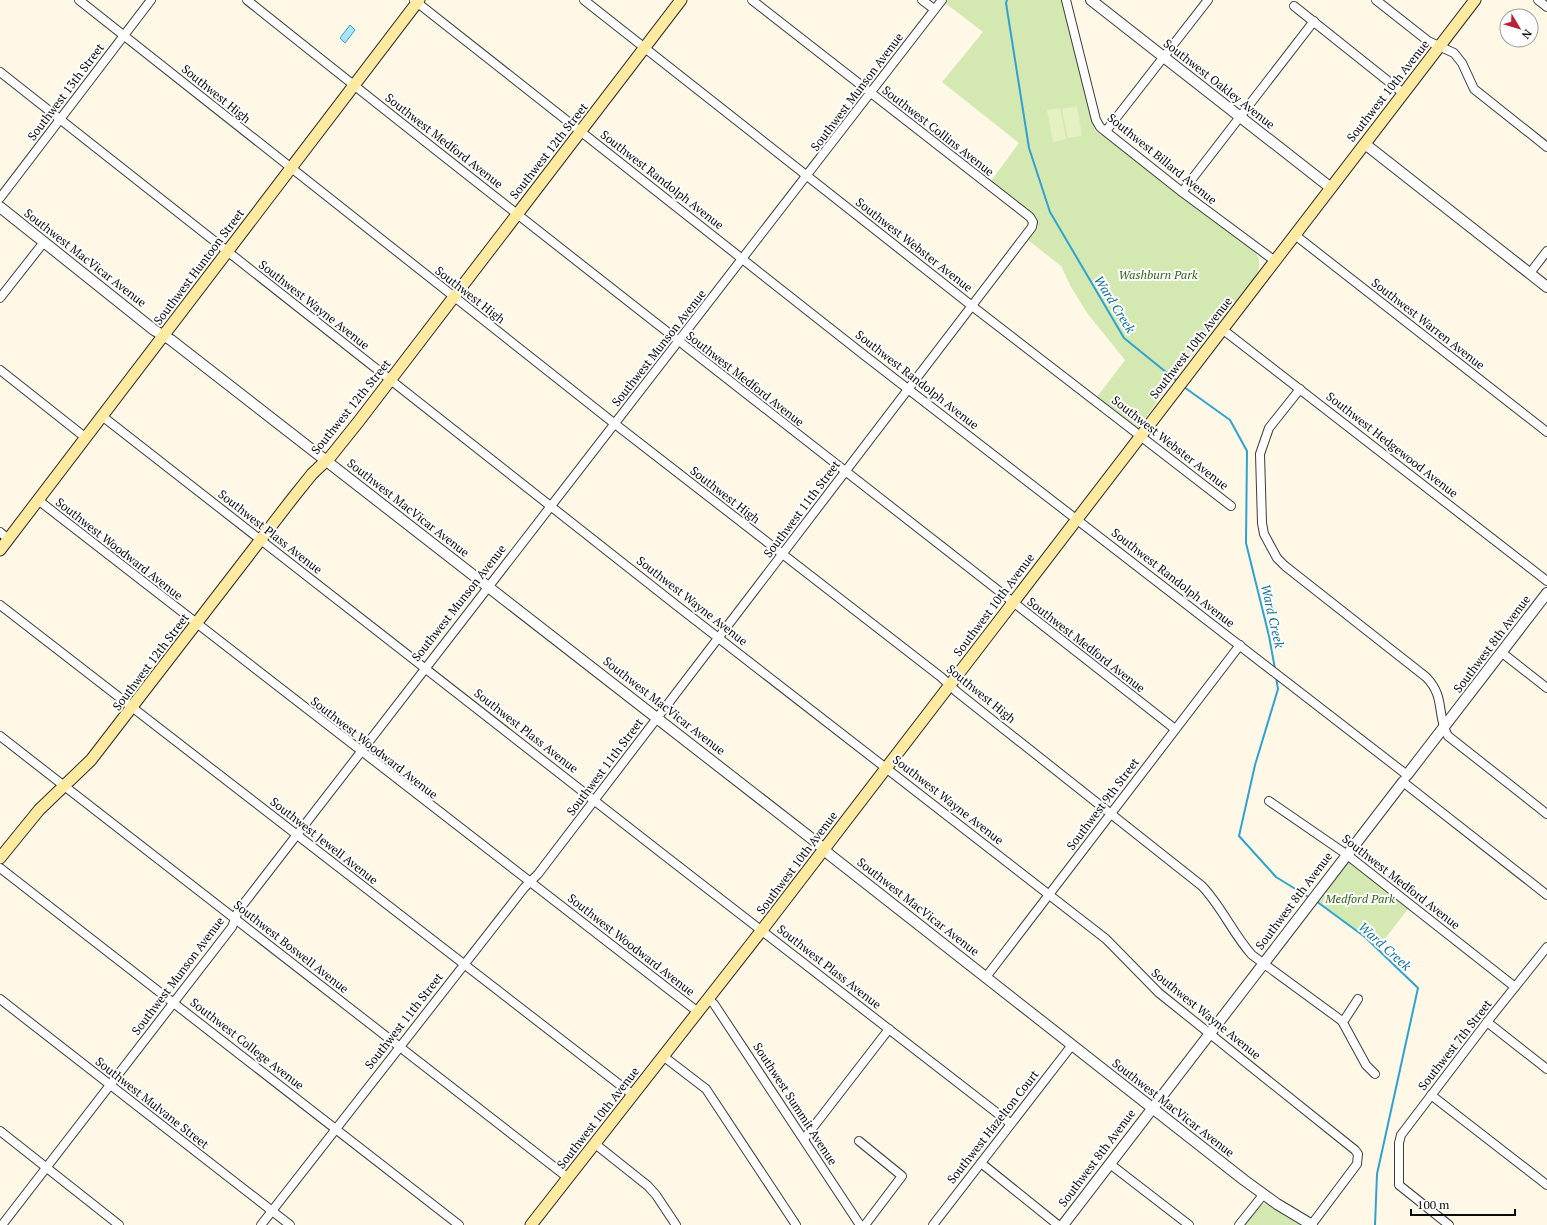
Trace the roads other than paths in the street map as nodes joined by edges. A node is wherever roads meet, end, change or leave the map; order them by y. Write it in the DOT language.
graph roads {
  1 [pos="79,0"];
  2 [pos="151,0"];
  3 [pos="247,0"];
  4 [pos="584,0"];
  5 [pos="682,0"];
  6 [pos="752,0"];
  7 [pos="922,0"];
  8 [pos="942,0"];
  9 [pos="1066,0"];
  10 [pos="1091,0"];
  11 [pos="1208,0"];
  12 [pos="1376,0"];
  13 [pos="1475,0"];
  14 [pos="1538,0"];
  15 [pos="417,1"];
  16 [pos="1294,6"];
  17 [pos="1547,7"];
  18 [pos="934,9"];
  19 [pos="1314,21"];
  20 [pos="124,36"];
  21 [pos="1440,46"];
  22 [pos="645,48"];
  23 [pos="1164,57"];
  24 [pos="0,72"];
  25 [pos="354,86"];
  26 [pos="871,93"];
  27 [pos="1403,93"];
  28 [pos="1240,116"];
  29 [pos="60,119"];
  30 [pos="1106,131"];
  31 [pos="581,132"];
  32 [pos="1365,144"];
  33 [pos="1547,147"];
  34 [pos="290,169"];
  35 [pos="807,177"];
  36 [pos="1331,188"];
  37 [pos="1182,192"];
  38 [pos="0,198"];
  39 [pos="0,207"];
  40 [pos="518,215"];
  41 [pos="1033,222"];
  42 [pos="1295,235"];
  43 [pos="44,242"];
  44 [pos="227,251"];
  45 [pos="1547,251"];
  46 [pos="743,259"];
  47 [pos="1275,261"];
  48 [pos="1530,273"];
  49 [pos="1547,287"];
  50 [pos="0,298"];
  51 [pos="454,298"];
  52 [pos="972,306"];
  53 [pos="1222,329"];
  54 [pos="163,335"];
  55 [pos="678,342"];
  56 [pos="0,370"];
  57 [pos="390,380"];
  58 [pos="908,389"];
  59 [pos="1300,389"];
  60 [pos="102,416"];
  61 [pos="615,424"];
  62 [pos="1547,432"];
  63 [pos="1140,435"];
  64 [pos="86,438"];
  65 [pos="326,460"];
  66 [pos="845,472"];
  67 [pos="38,500"];
  68 [pos="552,506"];
  69 [pos="1231,506"];
  70 [pos="1076,518"];
  71 [pos="4,536"];
  72 [pos="260,540"];
  73 [pos="0,550"];
  74 [pos="782,554"];
  75 [pos="1547,580"];
  76 [pos="487,586"];
  77 [pos="1547,593"];
  78 [pos="1013,602"];
  79 [pos="0,605"];
  80 [pos="196,624"];
  81 [pos="718,638"];
  82 [pos="1240,645"];
  83 [pos="1501,652"];
  84 [pos="424,668"];
  85 [pos="949,685"];
  86 [pos="1547,688"];
  87 [pos="132,707"];
  88 [pos="657,718"];
  89 [pos="1444,727"];
  90 [pos="1175,729"];
  91 [pos="0,736"];
  92 [pos="360,752"];
  93 [pos="886,767"];
  94 [pos="1405,779"];
  95 [pos="64,786"];
  96 [pos="594,800"];
  97 [pos="1269,801"];
  98 [pos="1111,813"];
  99 [pos="1547,814"];
  100 [pos="296,835"];
  101 [pos="824,849"];
  102 [pos="1346,854"];
  103 [pos="0,858"];
  104 [pos="0,868"];
  105 [pos="530,882"];
  106 [pos="1049,894"];
  107 [pos="1547,895"];
  108 [pos="235,919"];
  109 [pos="762,930"];
  110 [pos="1546,950"];
  111 [pos="1263,963"];
  112 [pos="464,965"];
  113 [pos="986,978"];
  114 [pos="1515,987"];
  115 [pos="708,999"];
  116 [pos="1358,999"];
  117 [pos="0,1000"];
  118 [pos="174,1003"];
  119 [pos="698,1012"];
  120 [pos="1342,1021"];
  121 [pos="1487,1022"];
  122 [pos="889,1029"];
  123 [pos="1210,1033"];
  124 [pos="1072,1045"];
  125 [pos="399,1046"];
  126 [pos="663,1056"];
  127 [pos="1547,1069"];
  128 [pos="1375,1074"];
  129 [pos="110,1085"];
  130 [pos="633,1095"];
  131 [pos="1431,1095"];
  132 [pos="1152,1108"];
  133 [pos="1010,1123"];
  134 [pos="336,1129"];
  135 [pos="0,1131"];
  136 [pos="804,1139"];
  137 [pos="859,1141"];
  138 [pos="594,1143"];
  139 [pos="981,1163"];
  140 [pos="1110,1164"];
  141 [pos="47,1168"];
  142 [pos="567,1178"];
  143 [pos="1547,1185"];
  144 [pos="1263,1195"];
  145 [pos="272,1211"];
  146 [pos="2,1225"];
  147 [pos="119,1225"];
  148 [pos="261,1225"];
  149 [pos="290,1225"];
  150 [pos="459,1225"];
  151 [pos="531,1225"];
  152 [pos="676,1225"];
  153 [pos="796,1225"];
  154 [pos="860,1225"];
  155 [pos="865,1225"];
  156 [pos="933,1225"];
  157 [pos="1058,1225"];
  158 [pos="1063,1225"];
  159 [pos="1189,1225"];
  160 [pos="1239,1225"];
  161 [pos="1312,1225"];
  162 [pos="1449,1225"];
  1 -- 20 [label="street, Southwest High"];
  2 -- 20 [label="street, Southwest 13th Street"];
  3 -- 25 [label="street, Southwest Medford Avenue"];
  4 -- 22 [label="street, Southwest Webster Avenue"];
  5 -- 22 [label="main road, Southwest 12th Street"];
  6 -- 26 [label="street, Southwest Collins Avenue"];
  7 -- 18 [label="street"];
  8 -- 18 [label="street, Southwest Munson Avenue"];
  9 -- 30 [label="street, Southwest Billard Avenue"];
  10 -- 23 [label="street, Southwest Oakley Avenue"];
  11 -- 23 [label="street"];
  12 -- 21 [label="street"];
  13 -- 21 [label="main road, Southwest 10th Avenue"];
  14 -- 17 [label="street"];
  15 -- 25 [label="main road, Southwest Huntoon Street"];
  15 -- 31 [label="street, Southwest Randolph Avenue"];
  16 -- 19 [label="street"];
  18 -- 26 [label="street, Southwest Munson Avenue"];
  19 -- 27 [label="street"];
  19 -- 28 [label="street"];
  20 -- 29 [label="street, Southwest 13th Street"];
  20 -- 34 [label="street, Southwest High"];
  21 -- 27 [label="main road, Southwest 10th Avenue"];
  21 -- 33 [label="street"];
  22 -- 31 [label="main road, Southwest 12th Street"];
  22 -- 35 [label="street, Southwest Webster Avenue"];
  23 -- 28 [label="street, Southwest Oakley Avenue"];
  23 -- 30 [label="street"];
  24 -- 29 [label="street, Southwest Wayne Avenue"];
  25 -- 34 [label="main road, Southwest Huntoon Street"];
  25 -- 40 [label="street, Southwest Medford Avenue"];
  26 -- 35 [label="street, Southwest Munson Avenue"];
  26 -- 41 [label="street, Southwest Collins Avenue"];
  27 -- 32 [label="main road, Southwest 10th Avenue"];
  28 -- 36 [label="street, Southwest Oakley Avenue"];
  28 -- 37 [label="street"];
  29 -- 38 [label="street, Southwest 13th Street"];
  29 -- 44 [label="street, Southwest Wayne Avenue"];
  30 -- 37 [label="street, Southwest Billard Avenue"];
  31 -- 40 [label="main road, Southwest 12th Street"];
  31 -- 46 [label="street, Southwest Randolph Avenue"];
  32 -- 36 [label="main road, Southwest 10th Avenue"];
  32 -- 48 [label="street"];
  34 -- 44 [label="main road, Southwest Huntoon Street"];
  34 -- 51 [label="street, Southwest High"];
  35 -- 46 [label="street, Southwest Munson Avenue"];
  35 -- 52 [label="street, Southwest Webster Avenue"];
  36 -- 42 [label="main road, Southwest 10th Avenue"];
  37 -- 47 [label="street, Southwest Billard Avenue"];
  39 -- 43 [label="street, Southwest MacVicar Avenue"];
  40 -- 51 [label="main road, Southwest 12th Street"];
  40 -- 55 [label="street, Southwest Medford Avenue"];
  41 -- 52 [label="street, Southwest 11th Street"];
  42 -- 47 [label="main road, Southwest 10th Avenue"];
  42 -- 62 [label="street, Southwest Warren Avenue"];
  43 -- 50 [label="street"];
  43 -- 54 [label="street, Southwest MacVicar Avenue"];
  44 -- 54 [label="main road, Southwest Huntoon Street"];
  44 -- 57 [label="street, Southwest Wayne Avenue"];
  45 -- 48 [label="street"];
  46 -- 55 [label="street, Southwest Munson Avenue"];
  46 -- 58 [label="street, Southwest Randolph Avenue"];
  47 -- 53 [label="main road, Southwest 10th Avenue"];
  48 -- 49 [label="street"];
  51 -- 57 [label="main road, Southwest 12th Street"];
  51 -- 61 [label="street, Southwest High"];
  52 -- 58 [label="street, Southwest 11th Street"];
  52 -- 63 [label="street, Southwest Webster Avenue"];
  53 -- 59 [label="street, Southwest Hedgewood Avenue"];
  53 -- 63 [label="main road, Southwest 10th Avenue"];
  54 -- 60 [label="main road, Southwest Huntoon Street"];
  54 -- 65 [label="street, Southwest MacVicar Avenue"];
  55 -- 61 [label="street, Southwest Munson Avenue"];
  55 -- 66 [label="street, Southwest Medford Avenue"];
  56 -- 64 [label="street"];
  57 -- 65 [label="main road, Southwest 12th Street"];
  57 -- 68 [label="street, Southwest Wayne Avenue"];
  58 -- 66 [label="street, Southwest 11th Street"];
  58 -- 70 [label="street, Southwest Randolph Avenue"];
  59 -- 75 [label="street, Southwest Hedgewood Avenue"];
  59 -- 89 [label="street"];
  60 -- 64 [label="main road, Southwest Huntoon Street"];
  60 -- 72 [label="street, Southwest Plass Avenue"];
  61 -- 68 [label="street, Southwest Munson Avenue"];
  61 -- 74 [label="street, Southwest High"];
  63 -- 69 [label="street, Southwest Webster Avenue"];
  63 -- 70 [label="main road, Southwest 10th Avenue"];
  64 -- 67 [label="main road, Southwest Huntoon Street"];
  65 -- 72 [label="main road, Southwest 12th Street"];
  65 -- 76 [label="street, Southwest MacVicar Avenue"];
  66 -- 74 [label="street, Southwest 11th Street"];
  66 -- 78 [label="street, Southwest Medford Avenue"];
  67 -- 71 [label="main road, Southwest Huntoon Street"];
  67 -- 80 [label="street, Southwest Woodward Avenue"];
  68 -- 76 [label="street, Southwest Munson Avenue"];
  68 -- 81 [label="street, Southwest Wayne Avenue"];
  70 -- 78 [label="main road, Southwest 10th Avenue"];
  70 -- 82 [label="street, Southwest Randolph Avenue"];
  71 -- 73 [label="main road, Southwest Huntoon Street"];
  72 -- 80 [label="main road, Southwest 12th Street"];
  72 -- 84 [label="street, Southwest Plass Avenue"];
  74 -- 81 [label="street, Southwest 11th Street"];
  74 -- 85 [label="street, Southwest High"];
  76 -- 84 [label="street, Southwest Munson Avenue"];
  76 -- 88 [label="street, Southwest MacVicar Avenue"];
  77 -- 83 [label="street, Southwest 8th Avenue"];
  78 -- 85 [label="main road, Southwest 10th Avenue"];
  78 -- 90 [label="street, Southwest Medford Avenue"];
  79 -- 87 [label="street, Southwest Jewell Avenue"];
  80 -- 87 [label="main road, Southwest 12th Street"];
  80 -- 92 [label="street, Southwest Woodward Avenue"];
  81 -- 88 [label="street, Southwest 11th Street"];
  81 -- 93 [label="street, Southwest Wayne Avenue"];
  82 -- 90 [label="street, Southwest 9th Street"];
  82 -- 94 [label="street, Southwest Randolph Avenue"];
  83 -- 86 [label="street"];
  83 -- 89 [label="street, Southwest 8th Avenue"];
  84 -- 92 [label="street, Southwest Munson Avenue"];
  84 -- 96 [label="street, Southwest Plass Avenue"];
  85 -- 93 [label="main road, Southwest 10th Avenue"];
  85 -- 98 [label="street, Southwest High"];
  87 -- 95 [label="main road, Southwest 12th Street"];
  87 -- 100 [label="street, Southwest Jewell Avenue"];
  88 -- 96 [label="street, Southwest 11th Street"];
  88 -- 101 [label="street, Southwest MacVicar Avenue"];
  89 -- 94 [label="street, Southwest 8th Avenue"];
  89 -- 99 [label="street"];
  90 -- 98 [label="street, Southwest 9th Street"];
  91 -- 95 [label="street, Southwest Boswell Avenue"];
  92 -- 100 [label="street, Southwest Munson Avenue"];
  92 -- 105 [label="street, Southwest Woodward Avenue"];
  93 -- 101 [label="main road, Southwest 10th Avenue"];
  93 -- 106 [label="street, Southwest Wayne Avenue"];
  94 -- 102 [label="street, Southwest 8th Avenue"];
  94 -- 107 [label="street, Southwest Randolph Avenue"];
  95 -- 103 [label="main road, Southwest 12th Street"];
  95 -- 108 [label="street, Southwest Boswell Avenue"];
  96 -- 105 [label="street, Southwest 11th Street"];
  96 -- 109 [label="street, Southwest Plass Avenue"];
  97 -- 102 [label="street, Southwest Medford Avenue"];
  98 -- 106 [label="street, Southwest 9th Street"];
  98 -- 111 [label="street, Southwest High"];
  100 -- 108 [label="street, Southwest Munson Avenue"];
  100 -- 112 [label="street, Southwest Jewell Avenue"];
  101 -- 109 [label="main road, Southwest 10th Avenue"];
  101 -- 113 [label="street, Southwest MacVicar Avenue"];
  102 -- 111 [label="street, Southwest 8th Avenue"];
  102 -- 114 [label="street, Southwest Medford Avenue"];
  104 -- 118 [label="street, Southwest College Avenue"];
  105 -- 112 [label="street, Southwest 11th Street"];
  105 -- 119 [label="street, Southwest Woodward Avenue"];
  106 -- 113 [label="street, Southwest 9th Street"];
  106 -- 123 [label="street, Southwest Wayne Avenue"];
  108 -- 118 [label="street, Southwest Munson Avenue"];
  108 -- 125 [label="street, Southwest Boswell Avenue"];
  109 -- 115 [label="main road, Southwest 10th Avenue"];
  109 -- 122 [label="street, Southwest Plass Avenue"];
  110 -- 114 [label="street, Southwest 7th Street"];
  111 -- 120 [label="street, Southwest High"];
  111 -- 123 [label="street, Southwest 8th Avenue"];
  112 -- 125 [label="street, Southwest 11th Street"];
  112 -- 130 [label="street, Southwest Jewell Avenue"];
  113 -- 124 [label="street, Southwest MacVicar Avenue"];
  114 -- 121 [label="street, Southwest 7th Street"];
  115 -- 119 [label="main road, Southwest 10th Avenue"];
  115 -- 136 [label="street, Southwest Summit Avenue"];
  116 -- 120 [label="street"];
  117 -- 129 [label="street, Southwest Mulvane Street"];
  118 -- 129 [label="street, Southwest Munson Avenue"];
  118 -- 134 [label="street, Southwest College Avenue"];
  119 -- 126 [label="main road, Southwest 10th Avenue"];
  120 -- 128 [label="street"];
  121 -- 127 [label="street"];
  121 -- 131 [label="street, Southwest 7th Street"];
  122 -- 133 [label="street, Southwest Plass Avenue"];
  122 -- 136 [label="street"];
  123 -- 132 [label="street, Southwest 8th Avenue"];
  123 -- 161 [label="street, Southwest Wayne Avenue"];
  124 -- 132 [label="street, Southwest MacVicar Avenue"];
  124 -- 133 [label="street, Southwest Hazelton Court"];
  125 -- 134 [label="street, Southwest 11th Street"];
  125 -- 142 [label="street, Southwest Boswell Avenue"];
  126 -- 130 [label="main road, Southwest 10th Avenue"];
  126 -- 153 [label="street"];
  129 -- 141 [label="street, Southwest Munson Avenue"];
  129 -- 145 [label="street, Southwest Mulvane Street"];
  130 -- 138 [label="main road, Southwest 10th Avenue"];
  131 -- 143 [label="street"];
  131 -- 162 [label="street, Southwest 7th Street"];
  132 -- 140 [label="street, Southwest 8th Avenue"];
  132 -- 144 [label="street, Southwest MacVicar Avenue"];
  133 -- 139 [label="street, Southwest Hazelton Court"];
  134 -- 145 [label="street, Southwest 11th Street"];
  134 -- 150 [label="street, Southwest College Avenue"];
  135 -- 141 [label="street"];
  136 -- 154 [label="street, Southwest Summit Avenue"];
  137 -- 155 [label="street"];
  138 -- 142 [label="main road, Southwest 10th Avenue"];
  138 -- 152 [label="street"];
  139 -- 156 [label="street, Southwest Hazelton Court"];
  139 -- 157 [label="street"];
  140 -- 158 [label="street, Southwest 8th Avenue"];
  140 -- 159 [label="street"];
  141 -- 146 [label="street, Southwest Munson Avenue"];
  141 -- 147 [label="street"];
  142 -- 151 [label="main road, Southwest 10th Avenue"];
  144 -- 160 [label="street"];
  144 -- 161 [label="street, Southwest MacVicar Avenue"];
  145 -- 148 [label="street, Southwest 11th Street"];
  145 -- 149 [label="street, Southwest Mulvane Street"];
}
